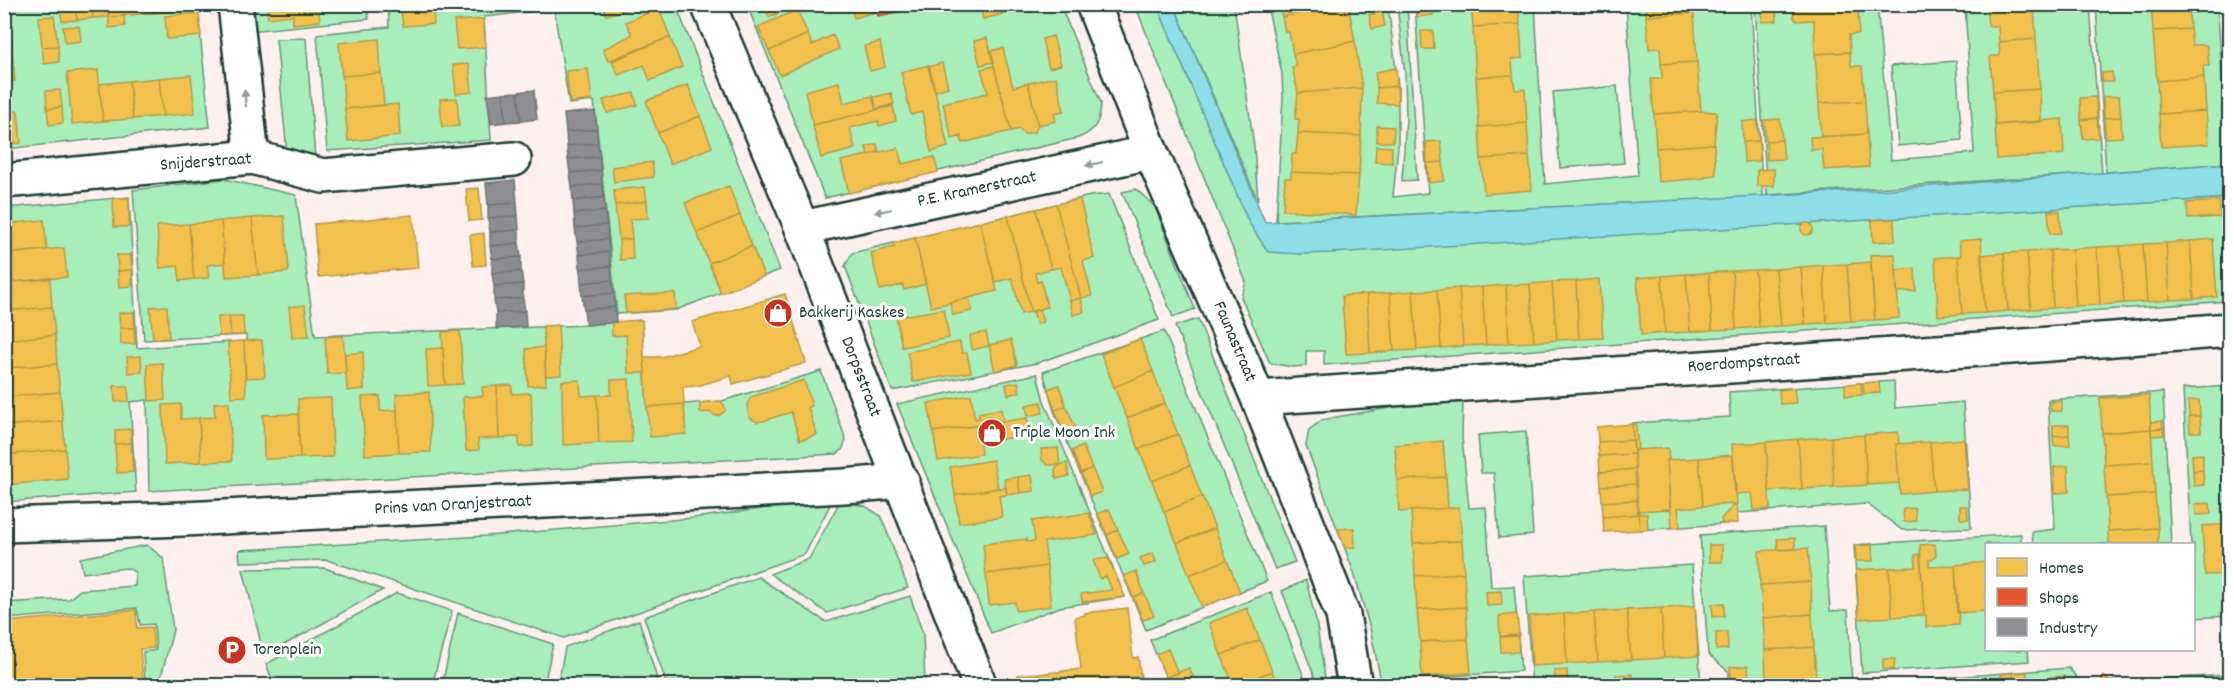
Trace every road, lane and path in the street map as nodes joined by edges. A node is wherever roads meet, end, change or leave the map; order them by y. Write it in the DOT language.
graph roads {
  1 [pos="235,4"];
  2 [pos="708,4"];
  3 [pos="1093,4"];
  4 [pos="1151,152"];
  5 [pos="252,157"];
  6 [pos="514,159"];
  7 [pos="4,181"];
  8 [pos="802,228"];
  9 [pos="2229,330"];
  10 [pos="1258,398"];
  11 [pos="902,481"];
  12 [pos="4,525"];
  13 [pos="980,686"];
  14 [pos="1355,686"];
  5 -- 1 [label="street, one-way"];
  2 -- 8 [label="street, Dorpsstraat"];
  3 -- 4 [label="street, Faunastraat"];
  4 -- 8 [label="street, P.E. Kramerstraat, one-way"];
  4 -- 10 [label="street, Faunastraat"];
  5 -- 6 [label="street, Snijderstraat"];
  5 -- 7 [label="street, Snijderstraat"];
  8 -- 11 [label="street, Dorpsstraat"];
  9 -- 10 [label="street, Roerdompstraat"];
  10 -- 14 [label="street, Faunastraat"];
  11 -- 12 [label="street, Prins van Oranjestraat"];
  11 -- 13 [label="street, Dorpsstraat"];
}
